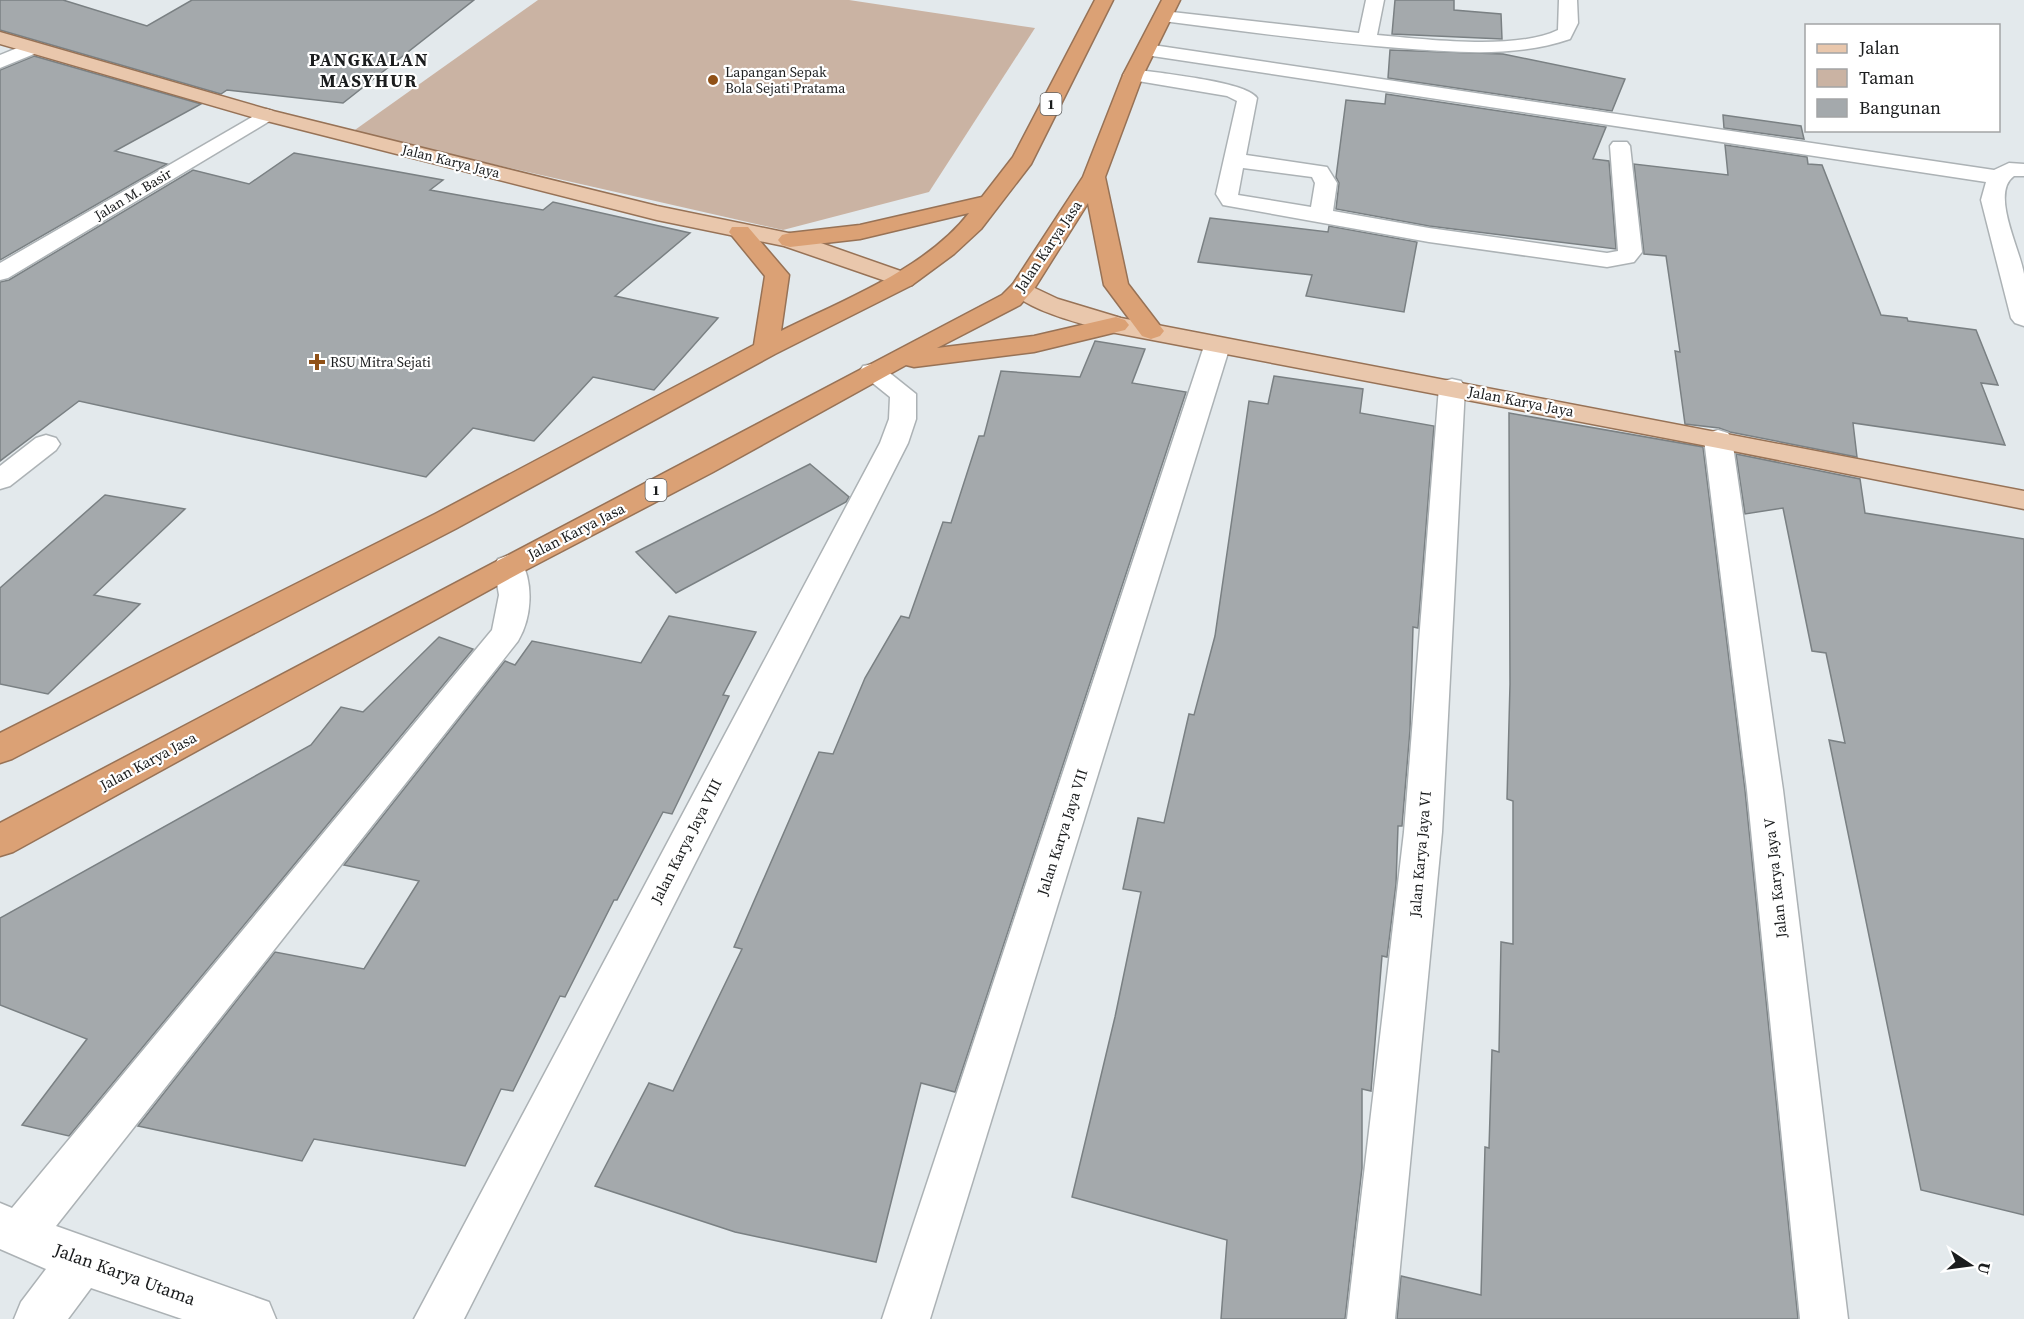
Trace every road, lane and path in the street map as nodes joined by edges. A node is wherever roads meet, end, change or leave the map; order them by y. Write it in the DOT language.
graph roads {
  1 [pos="1104,0"];
  2 [pos="1375,0"];
  3 [pos="1568,0"];
  4 [pos="1167,8"];
  5 [pos="0,38"];
  6 [pos="1368,38"];
  7 [pos="32,48"];
  8 [pos="1146,50"];
  9 [pos="0,62"];
  10 [pos="1133,75"];
  11 [pos="266,115"];
  12 [pos="1620,146"];
  13 [pos="1233,160"];
  14 [pos="2024,170"];
  15 [pos="1094,177"];
  16 [pos="1998,177"];
  17 [pos="990,202"];
  18 [pos="1321,217"];
  19 [pos="740,232"];
  20 [pos="790,240"];
  21 [pos="0,273"];
  22 [pos="903,280"];
  23 [pos="1022,289"];
  24 [pos="2024,318"];
  25 [pos="1116,325"];
  26 [pos="1151,331"];
  27 [pos="1217,346"];
  28 [pos="766,349"];
  29 [pos="882,367"];
  30 [pos="1452,387"];
  31 [pos="1718,439"];
  32 [pos="46,444"];
  33 [pos="0,480"];
  34 [pos="2024,501"];
  35 [pos="509,566"];
  36 [pos="0,748"];
  37 [pos="0,841"];
  38 [pos="11,1230"];
  39 [pos="82,1261"];
  40 [pos="38,1319"];
  41 [pos="252,1319"];
  42 [pos="438,1319"];
  43 [pos="906,1319"];
  44 [pos="1371,1319"];
  45 [pos="1824,1319"];
  1 -- 17 [label="highway, 1"];
  2 -- 6 [label="street"];
  3 -- 6 [label="street"];
  4 -- 6 [label="street"];
  4 -- 8 [label="highway, Jalan Karya Jasa / 1"];
  5 -- 7 [label="main road, Jalan Karya Jaya"];
  7 -- 9 [label="street"];
  7 -- 11 [label="main road, Jalan Karya Jaya"];
  8 -- 10 [label="highway, Jalan Karya Jasa / 1"];
  8 -- 16 [label="street"];
  10 -- 13 [label="street"];
  10 -- 15 [label="highway, Jalan Karya Jasa / 1"];
  11 -- 19 [label="main road, Jalan Karya Jaya"];
  11 -- 21 [label="street, Jalan M. Basir"];
  12 -- 18 [label="street"];
  13 -- 18 [label="street"];
  13 -- 18 [label="street"];
  14 -- 16 [label="street"];
  15 -- 23 [label="highway, Jalan Karya Jasa / 1"];
  15 -- 26 [label="highway"];
  16 -- 24 [label="street"];
  17 -- 20 [label="highway"];
  17 -- 22 [label="highway, 1"];
  19 -- 20 [label="main road, Jalan Karya Jaya"];
  19 -- 28 [label="highway"];
  20 -- 22 [label="main road, Jalan Karya Jaya"];
  22 -- 28 [label="highway, 1"];
  23 -- 25 [label="main road, Jalan Karya Jaya"];
  23 -- 29 [label="highway, Jalan Karya Jasa / 1"];
  25 -- 26 [label="main road, Jalan Karya Jaya"];
  25 -- 29 [label="highway"];
  26 -- 27 [label="main road, Jalan Karya Jaya"];
  27 -- 30 [label="main road, Jalan Karya Jaya"];
  27 -- 43 [label="street, Jalan Karya Jaya VII"];
  28 -- 36 [label="highway, 1"];
  29 -- 35 [label="highway, Jalan Karya Jasa / 1"];
  29 -- 42 [label="street, Jalan Karya Jaya VIII"];
  30 -- 31 [label="main road, Jalan Karya Jaya"];
  30 -- 44 [label="street, Jalan Karya Jaya VI"];
  31 -- 34 [label="main road, Jalan Karya Jaya"];
  31 -- 45 [label="street, Jalan Karya Jaya V"];
  32 -- 33 [label="street"];
  35 -- 37 [label="highway, Jalan Karya Jasa / 1"];
  35 -- 38 [label="street"];
  38 -- 39 [label="street, Jalan Karya Utama"];
  39 -- 40 [label="street"];
  39 -- 41 [label="street, Jalan Karya Utama"];
}
